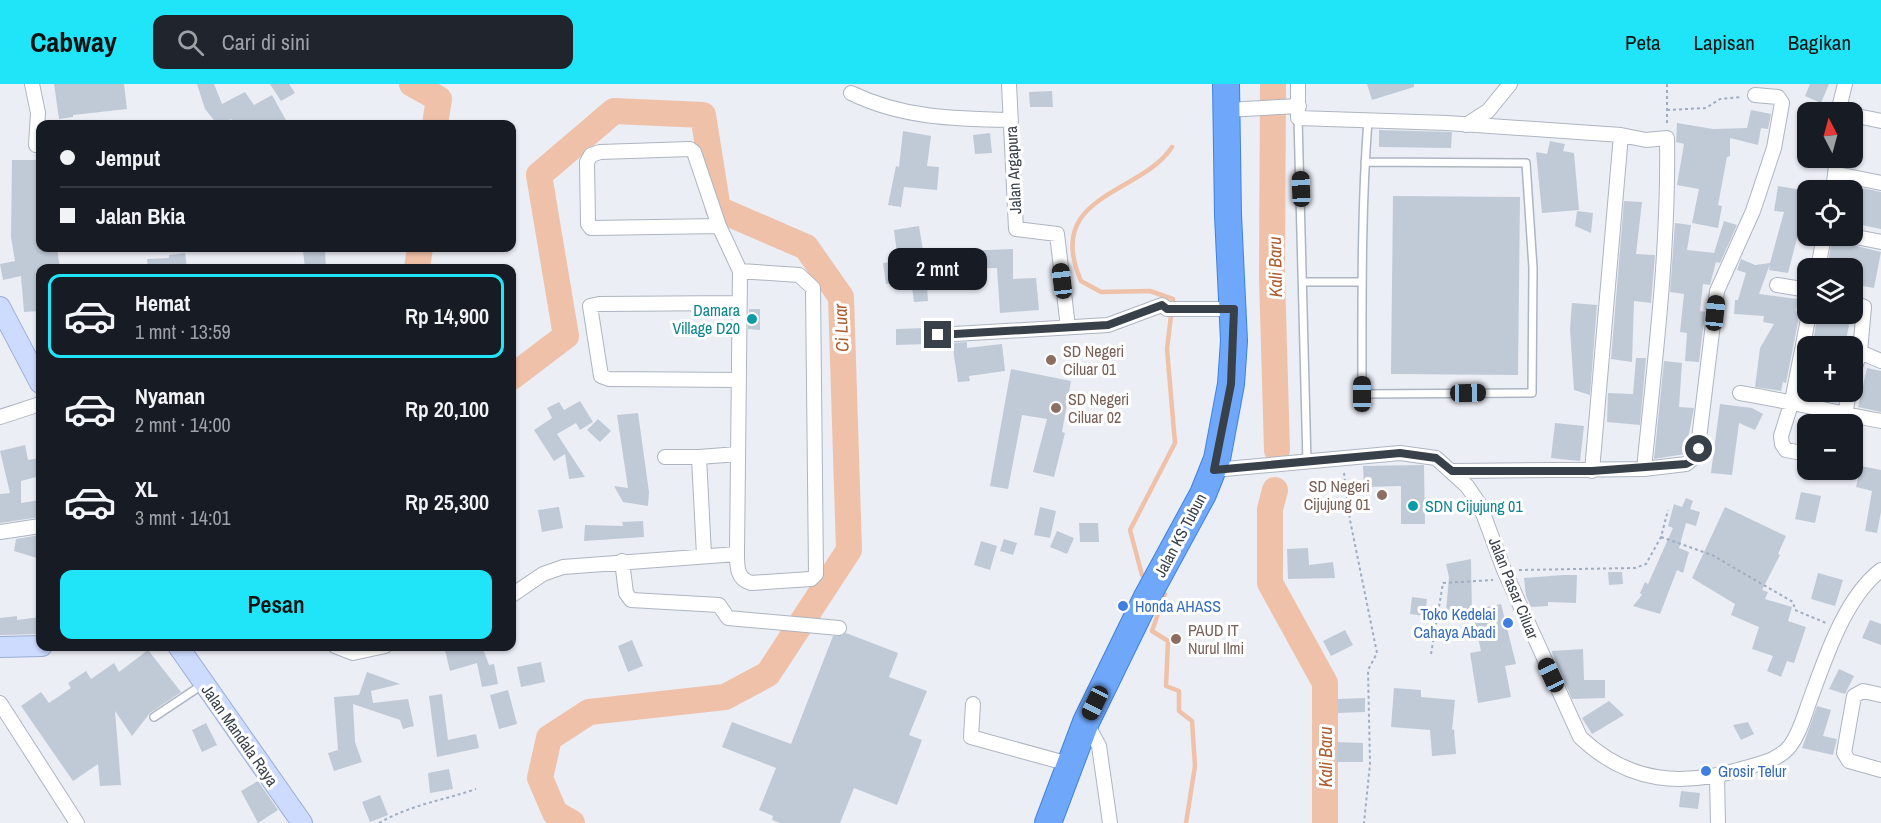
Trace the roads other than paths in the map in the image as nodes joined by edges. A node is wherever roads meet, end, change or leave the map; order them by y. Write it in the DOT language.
graph roads {
  1 [pos="32,84"];
  2 [pos="1009,84"];
  3 [pos="1226,84"];
  4 [pos="1298,84"];
  5 [pos="1510,84"];
  6 [pos="1845,84"];
  7 [pos="850,93"];
  8 [pos="1755,95"];
  9 [pos="1840,102"];
  10 [pos="1234,110"];
  11 [pos="1298,112"];
  12 [pos="1863,117"];
  13 [pos="38,120"];
  14 [pos="1011,120"];
  15 [pos="1368,120"];
  16 [pos="1881,121"];
  17 [pos="1466,125"];
  18 [pos="1621,135"];
  19 [pos="1365,162"];
  20 [pos="1837,168"];
  21 [pos="1837,174"];
  22 [pos="1836,180"];
  23 [pos="1881,183"];
  24 [pos="718,226"];
  25 [pos="1863,238"];
  26 [pos="1881,242"];
  27 [pos="740,271"];
  28 [pos="1305,282"];
  29 [pos="1362,282"];
  30 [pos="1777,285"];
  31 [pos="1797,289"];
  32 [pos="738,303"];
  33 [pos="0,307"];
  34 [pos="1234,309"];
  35 [pos="1807,324"];
  36 [pos="1068,327"];
  37 [pos="938,335"];
  38 [pos="1863,353"];
  39 [pos="1881,362"];
  40 [pos="36,374"];
  41 [pos="738,380"];
  42 [pos="1740,393"];
  43 [pos="1792,401"];
  44 [pos="36,405"];
  45 [pos="1828,414"];
  46 [pos="0,417"];
  47 [pos="1863,421"];
  48 [pos="1881,421"];
  49 [pos="1797,452"];
  50 [pos="738,454"];
  51 [pos="664,457"];
  52 [pos="699,457"];
  53 [pos="1307,463"];
  54 [pos="1644,469"];
  55 [pos="1214,470"];
  56 [pos="1452,471"];
  57 [pos="1592,471"];
  58 [pos="36,527"];
  59 [pos="0,532"];
  60 [pos="737,554"];
  61 [pos="704,555"];
  62 [pos="621,561"];
  63 [pos="1881,570"];
  64 [pos="516,593"];
  65 [pos="839,628"];
  66 [pos="36,646"];
  67 [pos="0,647"];
  68 [pos="181,651"];
  69 [pos="204,684"];
  70 [pos="1881,695"];
  71 [pos="0,703"];
  72 [pos="973,704"];
  73 [pos="154,717"];
  74 [pos="1086,722"];
  75 [pos="1069,764"];
  76 [pos="1881,770"];
  77 [pos="1717,777"];
  78 [pos="77,823"];
  79 [pos="302,823"];
  80 [pos="1048,823"];
  81 [pos="1110,823"];
  82 [pos="1718,823"];
  1 -- 13 [label="street"];
  2 -- 14 [label="street, Jalan Argapura"];
  3 -- 10 [label="highway, Jalan KS Tubun"];
  4 -- 11 [label="street"];
  5 -- 17 [label="street"];
  6 -- 9 [label="street"];
  7 -- 14 [label="street"];
  8 -- 54 [label="street"];
  10 -- 11 [label="street"];
  10 -- 34 [label="highway, Jalan KS Tubun"];
  11 -- 15 [label="street"];
  11 -- 28 [label="lane"];
  12 -- 16 [label="street"];
  14 -- 36 [label="street, Jalan Argapura"];
  15 -- 17 [label="street"];
  15 -- 19 [label="lane"];
  17 -- 18 [label="street"];
  18 -- 54 [label="street"];
  18 -- 57 [label="street"];
  19 -- 29 [label="lane"];
  19 -- 29 [label="lane"];
  20 -- 21 [label="street"];
  21 -- 22 [label="street"];
  21 -- 23 [label="street"];
  24 -- 24 [label="street"];
  24 -- 27 [label="street"];
  25 -- 26 [label="street"];
  27 -- 32 [label="street"];
  27 -- 60 [label="street"];
  28 -- 29 [label="lane"];
  28 -- 53 [label="lane"];
  30 -- 31 [label="street"];
  32 -- 41 [label="street"];
  32 -- 41 [label="street"];
  33 -- 40 [label="street"];
  34 -- 36 [label="street"];
  34 -- 55 [label="highway, Jalan KS Tubun"];
  35 -- 43 [label="street"];
  36 -- 37 [label="street"];
  38 -- 39 [label="street"];
  41 -- 50 [label="street"];
  42 -- 43 [label="street"];
  43 -- 45 [label="street"];
  43 -- 49 [label="street"];
  44 -- 46 [label="street"];
  47 -- 48 [label="street"];
  50 -- 52 [label="street"];
  50 -- 60 [label="street"];
  51 -- 52 [label="street"];
  52 -- 61 [label="street"];
  53 -- 55 [label="street, Jalan Pasar Ciluar"];
  53 -- 56 [label="street, Jalan Pasar Ciluar"];
  54 -- 57 [label="street"];
  55 -- 74 [label="highway, Jalan KS Tubun"];
  56 -- 57 [label="street"];
  56 -- 77 [label="street, Jalan Pasar Ciluar"];
  58 -- 59 [label="street"];
  60 -- 61 [label="street"];
  61 -- 62 [label="street"];
  62 -- 64 [label="street"];
  62 -- 65 [label="street"];
  63 -- 77 [label="street, Jalan Pasar Ciluar"];
  66 -- 67 [label="street"];
  68 -- 69 [label="street, Jalan Mandala Raya"];
  69 -- 73 [label="lane"];
  69 -- 79 [label="street, Jalan Mandala Raya"];
  70 -- 76 [label="street"];
  71 -- 78 [label="street"];
  72 -- 75 [label="street"];
  74 -- 75 [label="highway, Jalan KS Tubun"];
  74 -- 81 [label="street"];
  75 -- 80 [label="highway, Jalan KS Tubun"];
  77 -- 82 [label="street"];
}
